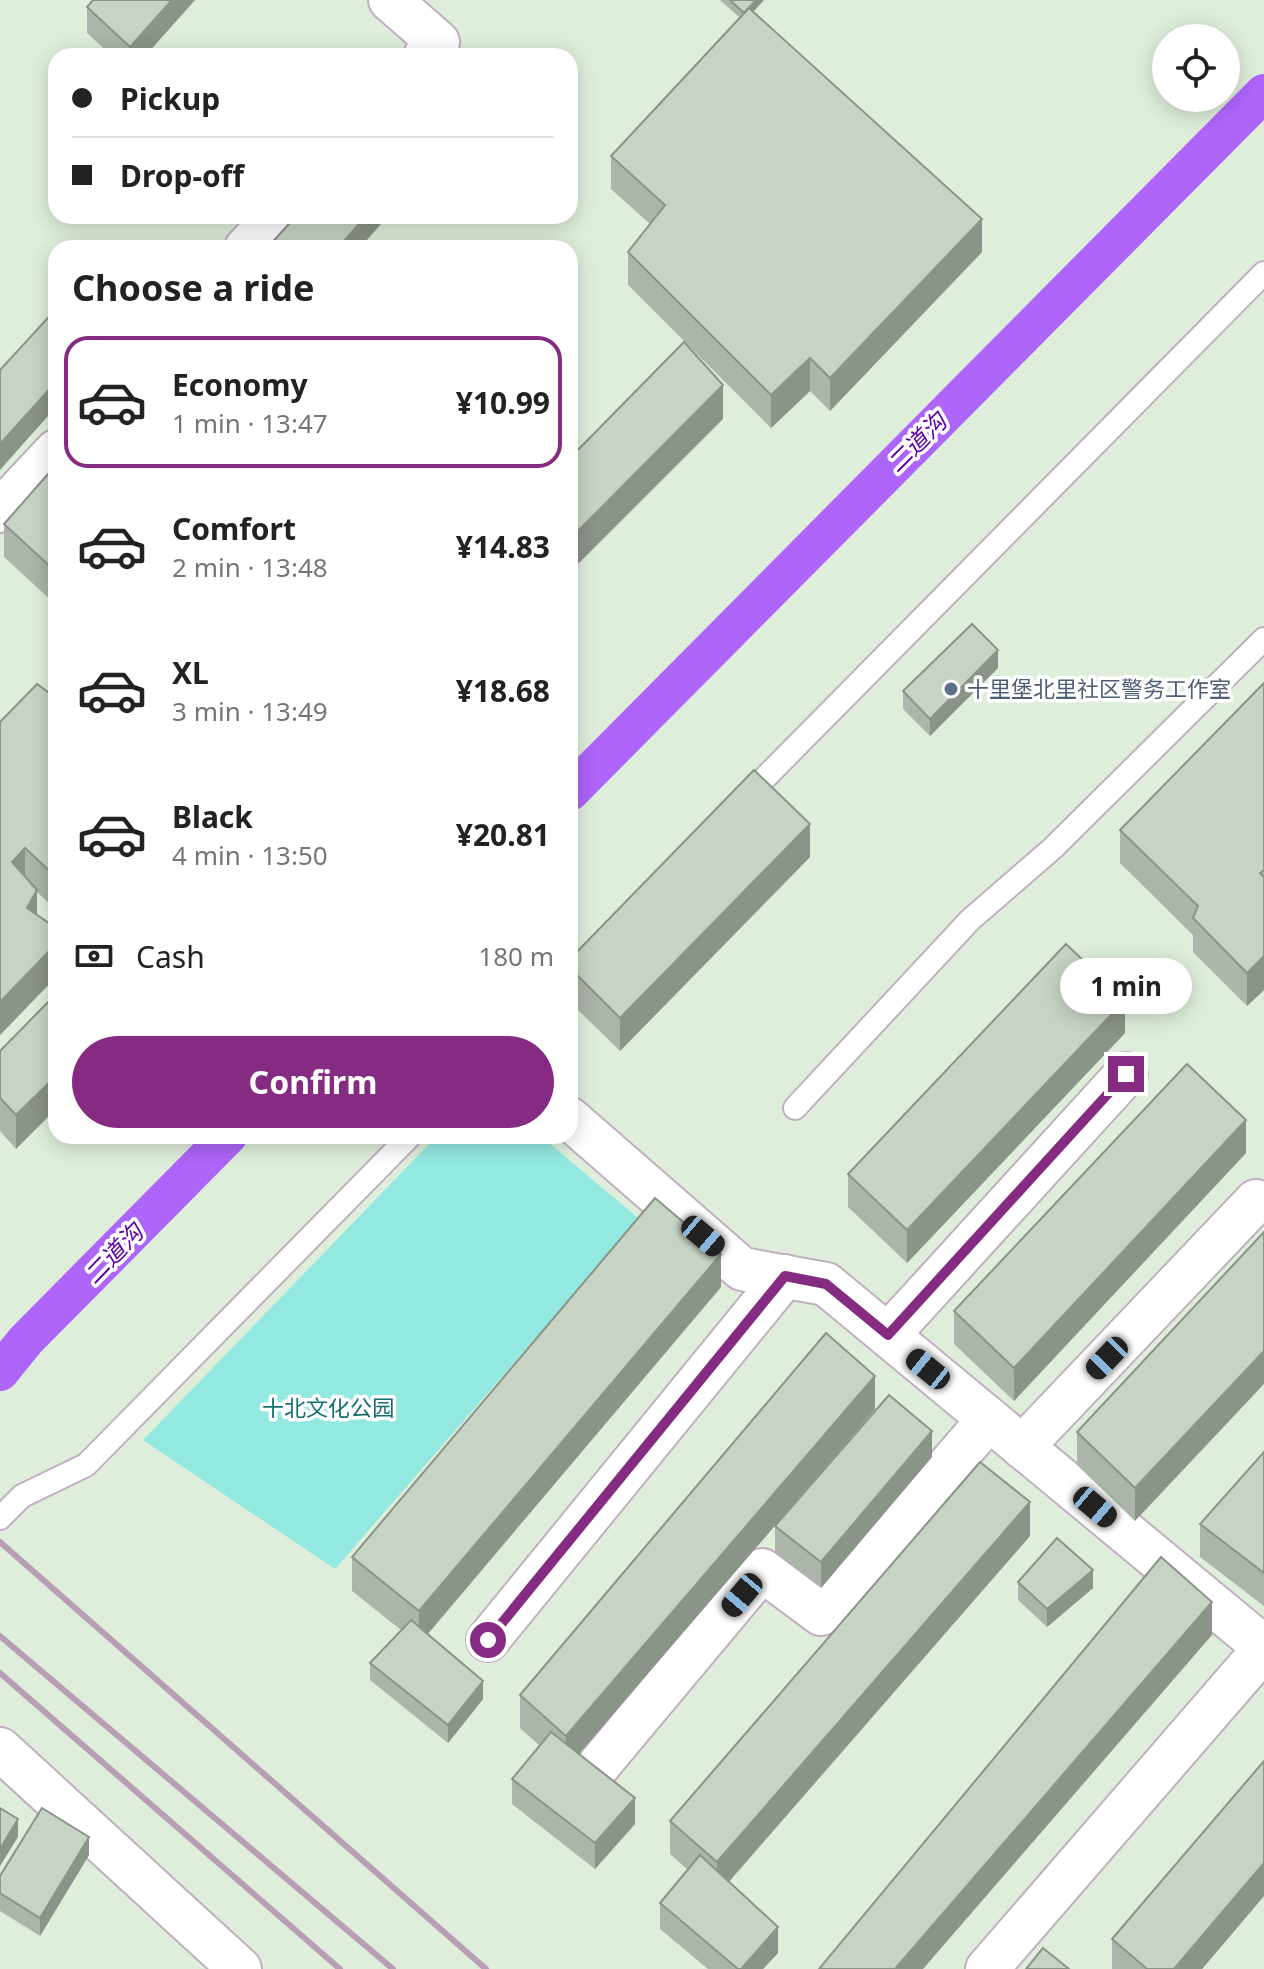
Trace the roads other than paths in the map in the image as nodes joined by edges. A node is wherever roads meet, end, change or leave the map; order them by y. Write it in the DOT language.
graph roads {
  1 [pos="390,0"];
  2 [pos="432,48"];
  3 [pos="268,224"];
  4 [pos="254,240"];
  5 [pos="1264,273"];
  6 [pos="48,460"];
  7 [pos="0,511"];
  8 [pos="1264,639"];
  9 [pos="727,816"];
  10 [pos="1126,1074"];
  11 [pos="795,1108"];
  12 [pos="578,1126"];
  13 [pos="402,1144"];
  14 [pos="1256,1201"];
  15 [pos="785,1276"];
  16 [pos="888,1335"];
  17 [pos="989,1419"];
  18 [pos="1022,1447"];
  19 [pos="0,1518"];
  20 [pos="488,1640"];
  21 [pos="1264,1648"];
  22 [pos="0,1749"];
  23 [pos="599,1765"];
  24 [pos="240,1969"];
  25 [pos="987,1969"];
  1 -- 2 [label="street"];
  3 -- 4 [label="street"];
  5 -- 9 [label="lane"];
  6 -- 7 [label="street"];
  8 -- 11 [label="lane"];
  10 -- 16 [label="street"];
  12 -- 15 [label="street"];
  13 -- 19 [label="lane"];
  14 -- 18 [label="street"];
  15 -- 16 [label="street"];
  15 -- 20 [label="street"];
  16 -- 17 [label="street"];
  17 -- 18 [label="street"];
  17 -- 23 [label="street"];
  18 -- 21 [label="street"];
  21 -- 25 [label="street"];
  22 -- 24 [label="street"];
}
